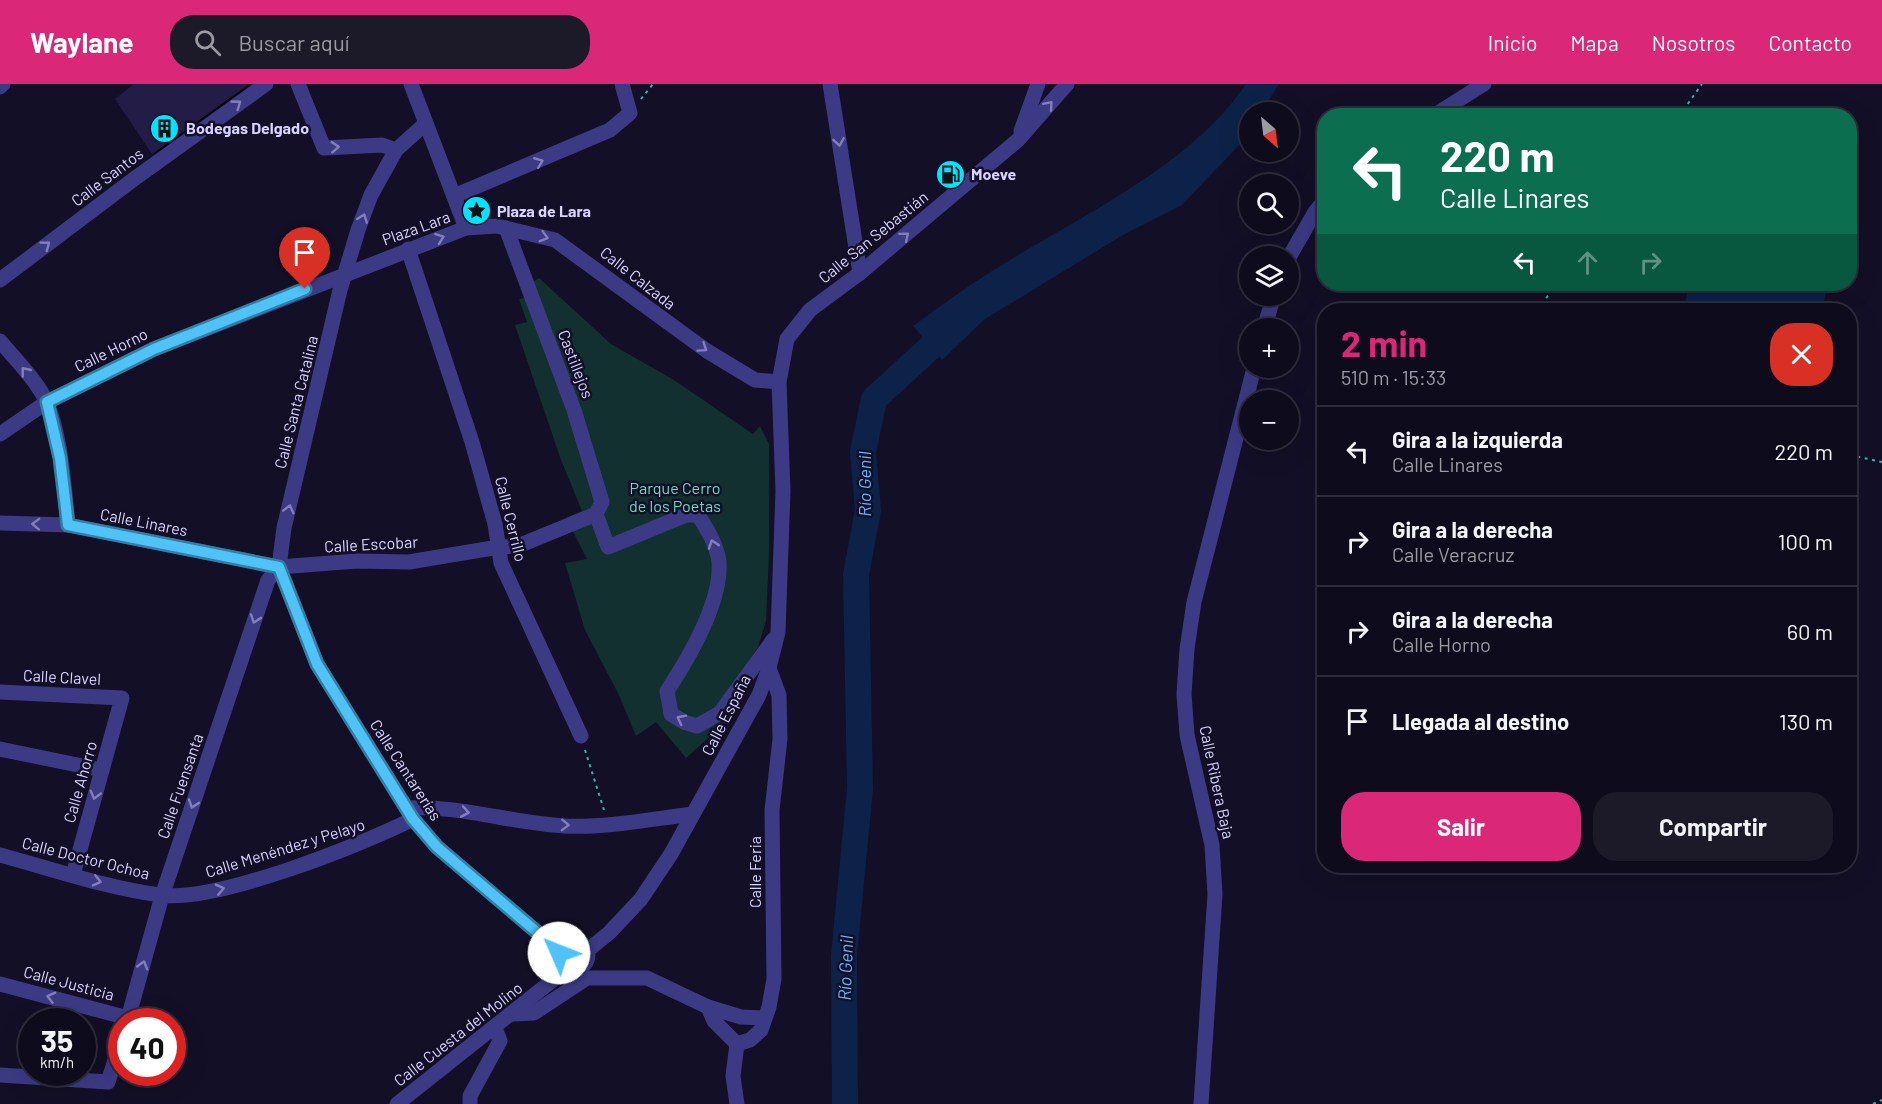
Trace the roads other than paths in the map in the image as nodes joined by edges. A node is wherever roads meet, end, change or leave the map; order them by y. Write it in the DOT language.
graph roads {
  1 [pos="266,84"];
  2 [pos="298,84"];
  3 [pos="411,84"];
  4 [pos="622,84"];
  5 [pos="830,84"];
  6 [pos="1038,84"];
  7 [pos="1067,84"];
  8 [pos="1484,84"];
  9 [pos="1446,108"];
  10 [pos="425,124"];
  11 [pos="1018,140"];
  12 [pos="396,150"];
  13 [pos="454,196"];
  14 [pos="1317,210"];
  15 [pos="466,228"];
  16 [pos="506,228"];
  17 [pos="1295,246"];
  18 [pos="408,249"];
  19 [pos="860,273"];
  20 [pos="346,274"];
  21 [pos="0,280"];
  22 [pos="0,341"];
  23 [pos="1251,378"];
  24 [pos="780,382"];
  25 [pos="47,402"];
  26 [pos="0,434"];
  27 [pos="596,514"];
  28 [pos="0,523"];
  29 [pos="68,525"];
  30 [pos="499,547"];
  31 [pos="279,567"];
  32 [pos="778,632"];
  33 [pos="770,668"];
  34 [pos="0,692"];
  35 [pos="122,698"];
  36 [pos="580,736"];
  37 [pos="0,750"];
  38 [pos="102,770"];
  39 [pos="410,813"];
  40 [pos="693,814"];
  41 [pos="0,855"];
  42 [pos="73,875"];
  43 [pos="162,896"];
  44 [pos="561,948"];
  45 [pos="588,950"];
  46 [pos="568,968"];
  47 [pos="0,984"];
  48 [pos="708,1007"];
  49 [pos="131,1008"];
  50 [pos="108,1014"];
  51 [pos="513,1014"];
  52 [pos="764,1018"];
  53 [pos="495,1028"];
  54 [pos="737,1044"];
  55 [pos="0,1075"];
  56 [pos="108,1082"];
  57 [pos="398,1104"];
  58 [pos="470,1104"];
  59 [pos="736,1104"];
  60 [pos="1201,1104"];
  21 -- 1 [label="street, Calle Santos, one-way"];
  2 -- 12 [label="street, one-way"];
  3 -- 10 [label="street, Plaza Lara"];
  13 -- 4 [label="street, one-way"];
  5 -- 19 [label="street, one-way"];
  6 -- 11 [label="street"];
  11 -- 7 [label="street, Calle San Sebastián, one-way"];
  8 -- 9 [label="street"];
  10 -- 12 [label="street, Calle Santa Catalina"];
  10 -- 13 [label="street, Plaza Lara"];
  19 -- 11 [label="street, Calle San Sebastián, one-way"];
  20 -- 12 [label="street, Calle Santa Catalina, one-way"];
  13 -- 15 [label="street, Plaza Lara"];
  14 -- 17 [label="street"];
  15 -- 16 [label="street, Calle Calzada"];
  18 -- 15 [label="street, Plaza Lara, one-way"];
  16 -- 24 [label="street, Calle Calzada, one-way"];
  16 -- 27 [label="street, Castillejos"];
  18 -- 20 [label="street, Plaza Lara"];
  18 -- 30 [label="street, Calle Cerrillo"];
  19 -- 24 [label="street, Calle San Sebastián"];
  20 -- 25 [label="street, Calle Horno"];
  31 -- 20 [label="street, Calle Santa Catalina, one-way"];
  25 -- 22 [label="street, one-way"];
  23 -- 60 [label="street, Calle Ribera Baja"];
  24 -- 32 [label="street, Calle España"];
  25 -- 26 [label="street, Calle Horno"];
  25 -- 29 [label="street"];
  27 -- 30 [label="street, Calle Escobar"];
  32 -- 27 [label="street, one-way"];
  29 -- 28 [label="street, Calle Linares, one-way"];
  29 -- 31 [label="street, Calle Linares"];
  30 -- 31 [label="street, Calle Escobar"];
  30 -- 36 [label="street, Calle Cerrillo"];
  31 -- 39 [label="street, Calle Cantarerías"];
  31 -- 43 [label="street, Calle Fuensanta, one-way"];
  32 -- 33 [label="street, Calle España"];
  33 -- 40 [label="street, Calle España"];
  33 -- 52 [label="street, Calle Feria"];
  34 -- 35 [label="street, Calle Clavel"];
  35 -- 38 [label="street, Calle Ahorro"];
  37 -- 38 [label="street"];
  38 -- 42 [label="street, Calle Ahorro, one-way"];
  39 -- 40 [label="street, one-way"];
  43 -- 39 [label="street, Calle Menéndez y Pelayo, one-way"];
  39 -- 44 [label="street, Calle Cantarerías"];
  40 -- 45 [label="street, Calle España"];
  41 -- 42 [label="street, Calle Doctor Ochoa"];
  42 -- 43 [label="street, Calle Doctor Ochoa, one-way"];
  49 -- 43 [label="street, Calle Fuensanta, one-way"];
  44 -- 45 [label="street"];
  44 -- 46 [label="street"];
  45 -- 46 [label="street"];
  46 -- 51 [label="street, Calle Cuesta del Molino"];
  50 -- 47 [label="street, Calle Justicia, one-way"];
  48 -- 51 [label="street"];
  48 -- 52 [label="street"];
  48 -- 54 [label="street"];
  51 -- 53 [label="street, Calle Cuesta del Molino"];
  52 -- 54 [label="street, Calle Feria"];
  53 -- 57 [label="street, Calle Cuesta del Molino"];
  53 -- 58 [label="street"];
  54 -- 59 [label="street"];
  55 -- 56 [label="street"];
}
